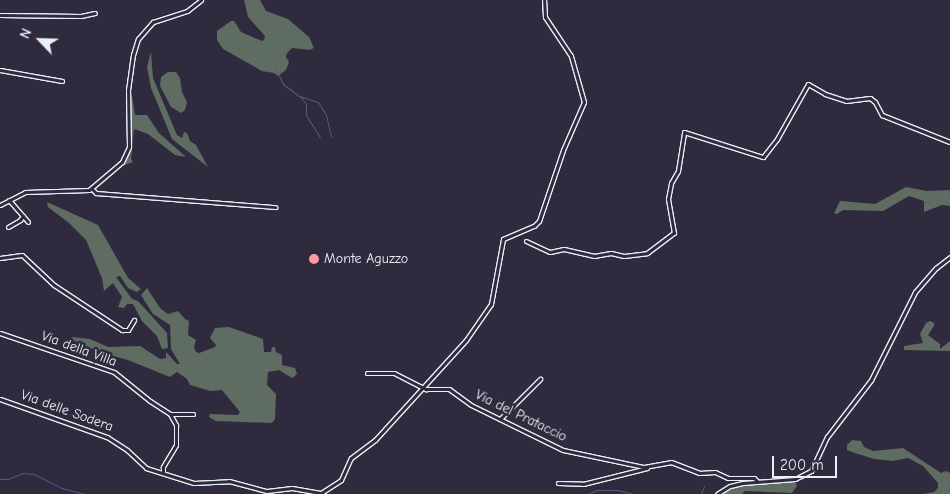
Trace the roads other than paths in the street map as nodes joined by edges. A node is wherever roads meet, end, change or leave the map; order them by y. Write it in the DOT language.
graph roads {
  1 [pos="201,0"];
  2 [pos="544,0"];
  3 [pos="95,13"];
  4 [pos="0,15"];
  5 [pos="0,70"];
  6 [pos="62,81"];
  7 [pos="950,142"];
  8 [pos="92,188"];
  9 [pos="0,198"];
  10 [pos="9,200"];
  11 [pos="2,204"];
  12 [pos="275,207"];
  13 [pos="23,216"];
  14 [pos="28,222"];
  15 [pos="8,227"];
  16 [pos="526,241"];
  17 [pos="950,257"];
  18 [pos="0,258"];
  19 [pos="134,320"];
  20 [pos="0,333"];
  21 [pos="367,373"];
  22 [pos="540,379"];
  23 [pos="423,388"];
  24 [pos="0,399"];
  25 [pos="170,414"];
  26 [pos="193,414"];
  27 [pos="500,419"];
  28 [pos="650,467"];
  29 [pos="163,473"];
  30 [pos="757,481"];
  31 [pos="558,483"];
  32 [pos="321,493"];
  33 [pos="717,494"];
  1 -- 8 [label="street"];
  2 -- 23 [label="street"];
  3 -- 4 [label="street"];
  5 -- 6 [label="street"];
  7 -- 16 [label="street"];
  8 -- 10 [label="street"];
  8 -- 12 [label="street"];
  9 -- 11 [label="street"];
  10 -- 11 [label="street"];
  10 -- 13 [label="street"];
  13 -- 14 [label="street"];
  13 -- 15 [label="street"];
  17 -- 30 [label="street"];
  18 -- 19 [label="street"];
  20 -- 25 [label="street, Via della Villa"];
  21 -- 23 [label="street"];
  22 -- 27 [label="street"];
  23 -- 27 [label="street, Via del Prataccio"];
  23 -- 32 [label="street"];
  24 -- 29 [label="street, Via delle Sodera"];
  25 -- 26 [label="street"];
  25 -- 29 [label="street"];
  27 -- 28 [label="street, Via del Prataccio"];
  28 -- 30 [label="street, Via del Prataccio"];
  28 -- 31 [label="street"];
  29 -- 32 [label="street, Via delle Sodera"];
  30 -- 33 [label="street"];
}
